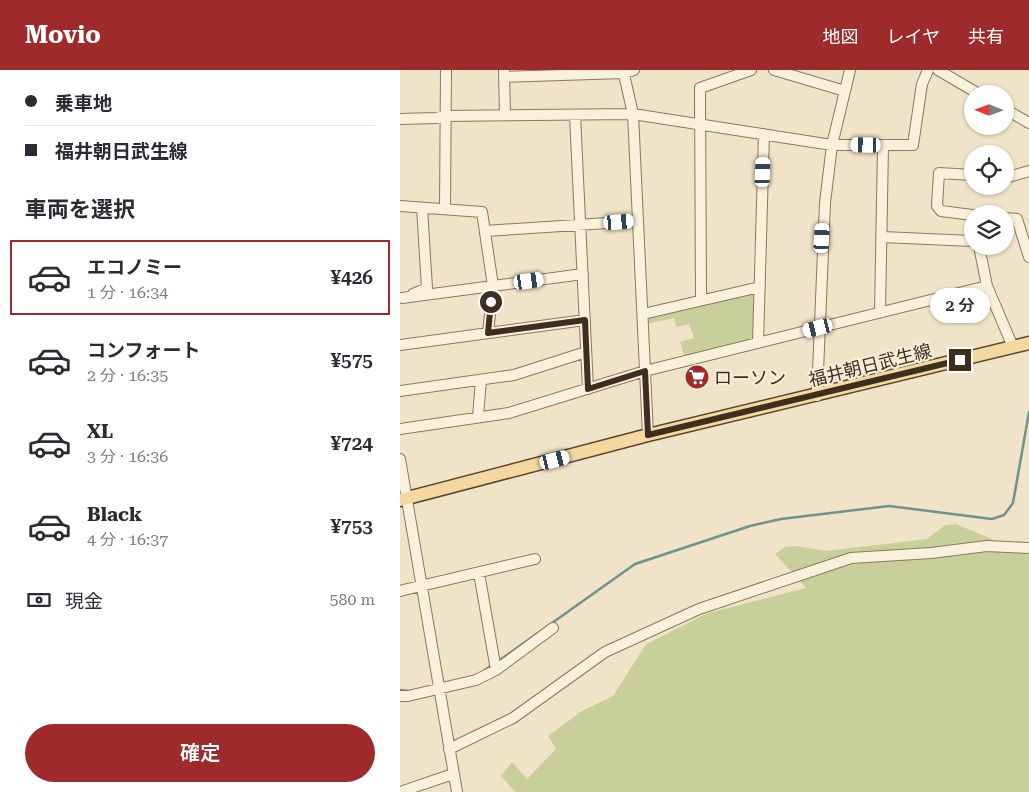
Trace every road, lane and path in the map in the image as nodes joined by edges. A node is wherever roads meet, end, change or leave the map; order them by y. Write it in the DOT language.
graph roads {
  1 [pos="446,70"];
  2 [pos="634,70"];
  3 [pos="751,70"];
  4 [pos="774,70"];
  5 [pos="850,70"];
  6 [pos="928,70"];
  7 [pos="938,70"];
  8 [pos="624,72"];
  9 [pos="504,73"];
  10 [pos="964,85"];
  11 [pos="845,91"];
  12 [pos="633,114"];
  13 [pos="1014,114"];
  14 [pos="505,115"];
  15 [pos="575,115"];
  16 [pos="445,116"];
  17 [pos="400,119"];
  18 [pos="1029,123"];
  19 [pos="700,124"];
  20 [pos="764,134"];
  21 [pos="832,144"];
  22 [pos="883,146"];
  23 [pos="1029,171"];
  24 [pos="964,174"];
  25 [pos="1014,175"];
  26 [pos="400,206"];
  27 [pos="422,208"];
  28 [pos="445,209"];
  29 [pos="964,214"];
  30 [pos="1014,219"];
  31 [pos="638,221"];
  32 [pos="581,225"];
  33 [pos="485,231"];
  34 [pos="882,237"];
  35 [pos="964,241"];
  36 [pos="981,255"];
  37 [pos="1029,258"];
  38 [pos="583,274"];
  39 [pos="493,286"];
  40 [pos="986,286"];
  41 [pos="760,287"];
  42 [pos="401,298"];
  43 [pos="701,300"];
  44 [pos="880,312"];
  45 [pos="643,314"];
  46 [pos="585,320"];
  47 [pos="818,328"];
  48 [pos="488,333"];
  49 [pos="758,343"];
  50 [pos="1029,344"];
  51 [pos="400,345"];
  52 [pos="1013,347"];
  53 [pos="586,352"];
  54 [pos="645,371"];
  55 [pos="481,380"];
  56 [pos="588,389"];
  57 [pos="400,391"];
  58 [pos="817,396"];
  59 [pos="478,417"];
  60 [pos="400,429"];
  61 [pos="648,435"];
  62 [pos="400,459"];
  63 [pos="404,499"];
  64 [pos="1029,548"];
  65 [pos="535,559"];
  66 [pos="479,573"];
  67 [pos="421,586"];
  68 [pos="400,591"];
  69 [pos="553,628"];
  70 [pos="496,670"];
  71 [pos="438,690"];
  72 [pos="400,696"];
  73 [pos="449,749"];
  74 [pos="453,774"];
  75 [pos="400,792"];
  76 [pos="457,792"];
  1 -- 16 [label="street"];
  2 -- 8 [label="street"];
  3 -- 19 [label="street"];
  4 -- 11 [label="street"];
  5 -- 11 [label="street"];
  6 -- 22 [label="street"];
  7 -- 10 [label="street"];
  8 -- 9 [label="street"];
  8 -- 12 [label="street"];
  9 -- 14 [label="street"];
  11 -- 21 [label="street"];
  12 -- 15 [label="street"];
  12 -- 19 [label="street"];
  12 -- 31 [label="street"];
  13 -- 18 [label="street"];
  14 -- 15 [label="street"];
  14 -- 16 [label="street"];
  15 -- 32 [label="street"];
  16 -- 17 [label="street"];
  16 -- 28 [label="street"];
  19 -- 20 [label="street"];
  19 -- 43 [label="street"];
  20 -- 21 [label="street"];
  20 -- 41 [label="street"];
  21 -- 22 [label="street"];
  21 -- 47 [label="street"];
  22 -- 34 [label="street"];
  23 -- 25 [label="street"];
  24 -- 29 [label="street"];
  26 -- 27 [label="street"];
  27 -- 28 [label="street"];
  27 -- 42 [label="street"];
  28 -- 33 [label="street"];
  30 -- 37 [label="street"];
  31 -- 32 [label="street"];
  31 -- 45 [label="street"];
  32 -- 33 [label="street"];
  32 -- 38 [label="street"];
  33 -- 39 [label="street"];
  34 -- 35 [label="street"];
  34 -- 44 [label="street"];
  36 -- 40 [label="street"];
  38 -- 39 [label="street"];
  38 -- 46 [label="street"];
  39 -- 42 [label="street"];
  39 -- 48 [label="street"];
  40 -- 44 [label="street"];
  40 -- 52 [label="street"];
  41 -- 43 [label="street"];
  41 -- 49 [label="street"];
  43 -- 45 [label="street"];
  44 -- 47 [label="street"];
  45 -- 54 [label="street"];
  46 -- 48 [label="street"];
  46 -- 53 [label="street"];
  47 -- 49 [label="street"];
  47 -- 58 [label="street"];
  48 -- 51 [label="street"];
  49 -- 54 [label="street"];
  50 -- 52 [label="main road, 福井朝日武生線"];
  52 -- 58 [label="main road, 福井朝日武生線"];
  53 -- 55 [label="street"];
  53 -- 56 [label="street"];
  54 -- 56 [label="street"];
  54 -- 61 [label="street"];
  55 -- 57 [label="street"];
  55 -- 59 [label="street"];
  56 -- 59 [label="street"];
  58 -- 61 [label="main road, 福井朝日武生線"];
  59 -- 60 [label="street"];
  61 -- 63 [label="main road, 福井朝日武生線"];
  62 -- 63 [label="street"];
  63 -- 67 [label="street"];
  64 -- 73 [label="street"];
  65 -- 66 [label="street"];
  66 -- 67 [label="street"];
  66 -- 70 [label="street"];
  67 -- 68 [label="street"];
  67 -- 71 [label="street"];
  69 -- 70 [label="street"];
  70 -- 71 [label="street"];
  71 -- 72 [label="street"];
  71 -- 73 [label="street"];
  73 -- 74 [label="street"];
  74 -- 75 [label="street"];
  74 -- 76 [label="street"];
}
